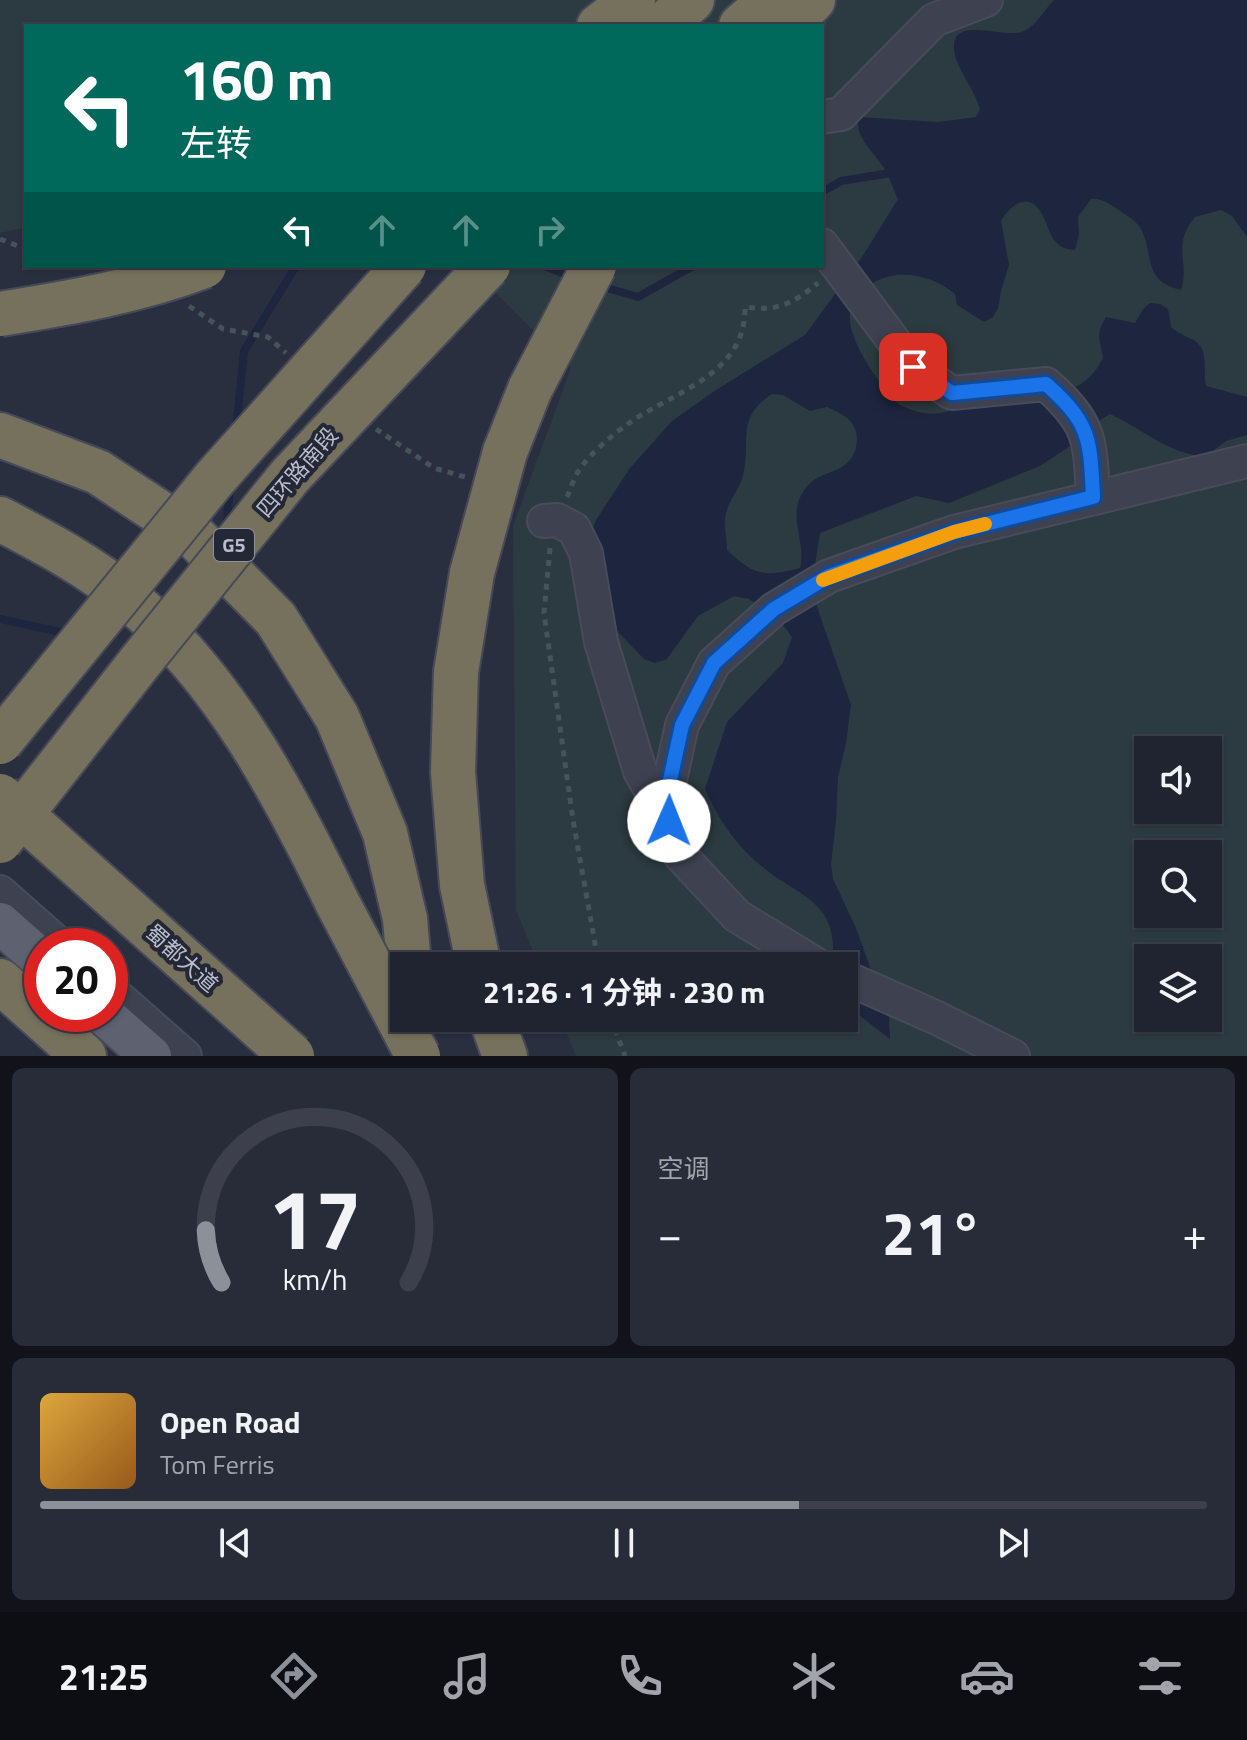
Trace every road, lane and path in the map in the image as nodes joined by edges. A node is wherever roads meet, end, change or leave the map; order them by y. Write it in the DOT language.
graph roads {
  1 [pos="633,0"];
  2 [pos="692,0"];
  3 [pos="771,0"];
  4 [pos="813,0"];
  5 [pos="986,0"];
  6 [pos="602,24"];
  7 [pos="664,24"];
  8 [pos="743,24"];
  9 [pos="789,24"];
  10 [pos="824,117"];
  11 [pos="0,239"];
  12 [pos="24,248"];
  13 [pos="826,252"];
  14 [pos="199,268"];
  15 [pos="402,268"];
  16 [pos="486,268"];
  17 [pos="593,268"];
  18 [pos="822,268"];
  19 [pos="0,314"];
  20 [pos="236,331"];
  21 [pos="291,358"];
  22 [pos="372,427"];
  23 [pos="0,435"];
  24 [pos="1247,461"];
  25 [pos="470,479"];
  26 [pos="1093,497"];
  27 [pos="0,519"];
  28 [pos="551,521"];
  29 [pos="140,662"];
  30 [pos="4,735"];
  31 [pos="0,796"];
  32 [pos="0,818"];
  33 [pos="669,822"];
  34 [pos="0,841"];
  35 [pos="0,876"];
  36 [pos="0,892"];
  37 [pos="0,923"];
  38 [pos="41,928"];
  39 [pos="24,944"];
  40 [pos="408,952"];
  41 [pos="476,952"];
  42 [pos="597,952"];
  43 [pos="796,952"];
  44 [pos="0,966"];
  45 [pos="0,981"];
  46 [pos="858,983"];
  47 [pos="24,988"];
  48 [pos="128,1006"];
  49 [pos="73,1032"];
  50 [pos="124,1032"];
  51 [pos="496,1032"];
  52 [pos="616,1032"];
  53 [pos="84,1056"];
  54 [pos="100,1056"];
  55 [pos="151,1056"];
  56 [pos="185,1056"];
  57 [pos="264,1056"];
  58 [pos="292,1056"];
  59 [pos="418,1056"];
  60 [pos="505,1056"];
  61 [pos="625,1056"];
  62 [pos="1013,1056"];
  1 -- 6 [label="highway"];
  2 -- 7 [label="highway"];
  3 -- 8 [label="highway"];
  4 -- 9 [label="highway"];
  5 -- 10 [label="lane"];
  11 -- 12 [label="path"];
  13 -- 26 [label="lane"];
  14 -- 19 [label="highway, bridge"];
  15 -- 30 [label="highway, G5, bridge"];
  16 -- 29 [label="highway, 四环路南段 / G5, bridge"];
  17 -- 41 [label="highway, bridge"];
  18 -- 28 [label="path"];
  20 -- 21 [label="path"];
  22 -- 25 [label="path"];
  23 -- 40 [label="highway"];
  24 -- 26 [label="lane"];
  26 -- 33 [label="lane"];
  27 -- 59 [label="highway, bridge"];
  28 -- 33 [label="lane"];
  28 -- 42 [label="path"];
  29 -- 34 [label="highway, 四环路南段 / G5, bridge"];
  29 -- 35 [label="highway, bridge"];
  31 -- 58 [label="highway, 蜀都大道, bridge"];
  32 -- 57 [label="main road"];
  33 -- 43 [label="lane"];
  36 -- 38 [label="lane"];
  37 -- 39 [label="main road"];
  44 -- 47 [label="highway"];
  45 -- 53 [label="highway"];
  46 -- 62 [label="lane"];
  48 -- 56 [label="lane"];
  49 -- 54 [label="highway"];
  50 -- 55 [label="main road"];
  51 -- 60 [label="highway"];
  52 -- 61 [label="path"];
}
